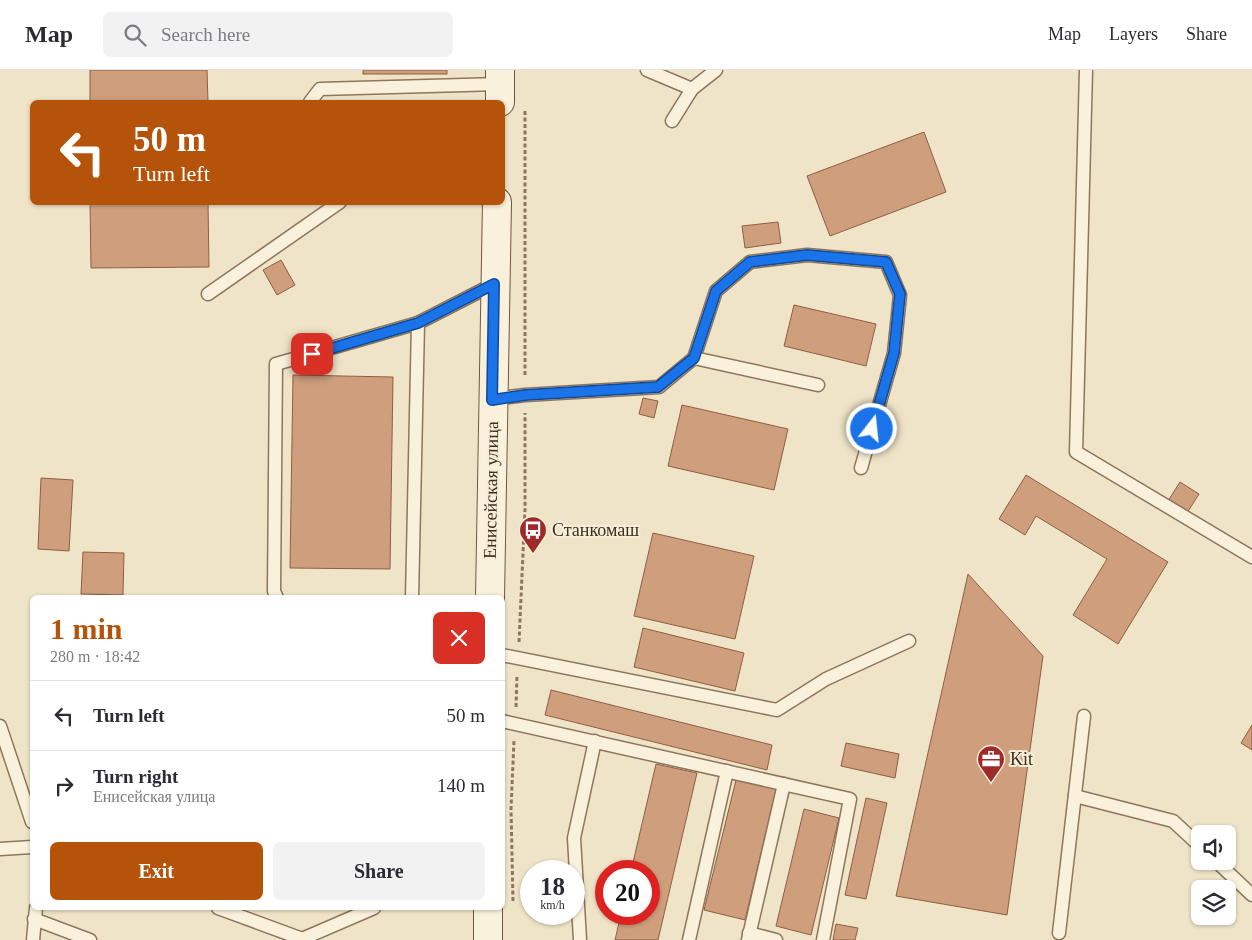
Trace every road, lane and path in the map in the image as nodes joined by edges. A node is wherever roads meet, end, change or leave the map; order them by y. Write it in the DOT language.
graph roads {
  1 [pos="647,70"];
  2 [pos="716,70"];
  3 [pos="1086,70"];
  4 [pos="692,88"];
  5 [pos="506,91"];
  6 [pos="312,100"];
  7 [pos="672,121"];
  8 [pos="336,205"];
  9 [pos="496,205"];
  10 [pos="494,284"];
  11 [pos="208,294"];
  12 [pos="418,323"];
  13 [pos="694,358"];
  14 [pos="818,385"];
  15 [pos="525,395"];
  16 [pos="492,400"];
  17 [pos="861,468"];
  18 [pos="1252,557"];
  19 [pos="276,595"];
  20 [pos="412,595"];
  21 [pos="490,595"];
  22 [pos="910,641"];
  23 [pos="505,656"];
  24 [pos="518,659"];
  25 [pos="1084,716"];
  26 [pos="509,722"];
  27 [pos="0,726"];
  28 [pos="595,742"];
  29 [pos="727,771"];
  30 [pos="784,784"];
  31 [pos="1075,796"];
  32 [pos="30,816"];
  33 [pos="1191,838"];
  34 [pos="30,847"];
  35 [pos="0,849"];
  36 [pos="505,861"];
  37 [pos="1226,870"];
  38 [pos="1252,895"];
  39 [pos="223,910"];
  40 [pos="370,910"];
  41 [pos="498,910"];
  42 [pos="35,913"];
  43 [pos="1059,932"];
  44 [pos="749,937"];
  45 [pos="33,940"];
  46 [pos="90,940"];
  47 [pos="304,940"];
  48 [pos="488,940"];
  49 [pos="580,940"];
  50 [pos="689,940"];
  51 [pos="776,940"];
  52 [pos="823,940"];
  1 -- 4 [label="lane"];
  2 -- 4 [label="lane"];
  3 -- 18 [label="lane"];
  4 -- 7 [label="lane"];
  5 -- 6 [label="lane"];
  5 -- 15 [label="path"];
  8 -- 11 [label="lane"];
  9 -- 10 [label="street, Енисейская улица"];
  10 -- 12 [label="lane"];
  10 -- 16 [label="street, Енисейская улица"];
  12 -- 19 [label="lane"];
  12 -- 20 [label="lane"];
  13 -- 14 [label="lane"];
  13 -- 15 [label="lane"];
  13 -- 17 [label="lane"];
  15 -- 16 [label="lane"];
  15 -- 24 [label="path"];
  16 -- 21 [label="street, Енисейская улица"];
  22 -- 24 [label="lane"];
  23 -- 24 [label="lane"];
  24 -- 26 [label="path"];
  25 -- 31 [label="lane"];
  26 -- 28 [label="lane"];
  26 -- 36 [label="path"];
  27 -- 32 [label="lane"];
  28 -- 29 [label="lane"];
  28 -- 49 [label="lane"];
  29 -- 30 [label="lane"];
  29 -- 50 [label="lane"];
  30 -- 44 [label="lane"];
  30 -- 52 [label="lane"];
  31 -- 33 [label="lane"];
  31 -- 43 [label="lane"];
  34 -- 35 [label="lane"];
  37 -- 38 [label="lane"];
  39 -- 47 [label="lane"];
  40 -- 47 [label="lane"];
  41 -- 48 [label="street"];
  42 -- 45 [label="lane"];
  42 -- 46 [label="lane"];
  44 -- 51 [label="lane"];
}
